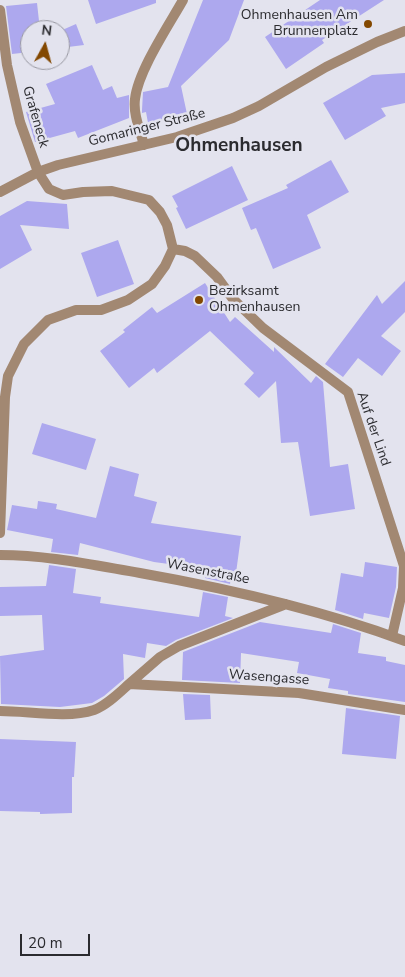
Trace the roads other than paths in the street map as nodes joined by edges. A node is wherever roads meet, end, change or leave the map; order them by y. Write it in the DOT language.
graph roads {
  1 [pos="183,0"];
  2 [pos="0,10"];
  3 [pos="405,31"];
  4 [pos="144,145"];
  5 [pos="38,172"];
  6 [pos="0,192"];
  7 [pos="173,249"];
  8 [pos="0,533"];
  9 [pos="0,555"];
  10 [pos="286,604"];
  11 [pos="392,636"];
  12 [pos="405,641"];
  13 [pos="129,684"];
  14 [pos="0,710"];
  15 [pos="405,710"];
  1 -- 4 [label="street"];
  2 -- 5 [label="street, Grafeneck"];
  3 -- 4 [label="street, Gomaringer Straße"];
  4 -- 5 [label="street, Gomaringer Straße"];
  5 -- 6 [label="street, Gomaringer Straße"];
  5 -- 7 [label="street"];
  7 -- 8 [label="street"];
  7 -- 11 [label="street, Auf der Lind"];
  9 -- 10 [label="street, Wasenstraße"];
  10 -- 11 [label="street, Wasenstraße"];
  10 -- 13 [label="street"];
  11 -- 12 [label="street, Wasenstraße"];
  13 -- 14 [label="street"];
  13 -- 15 [label="street, Wasengasse"];
}
